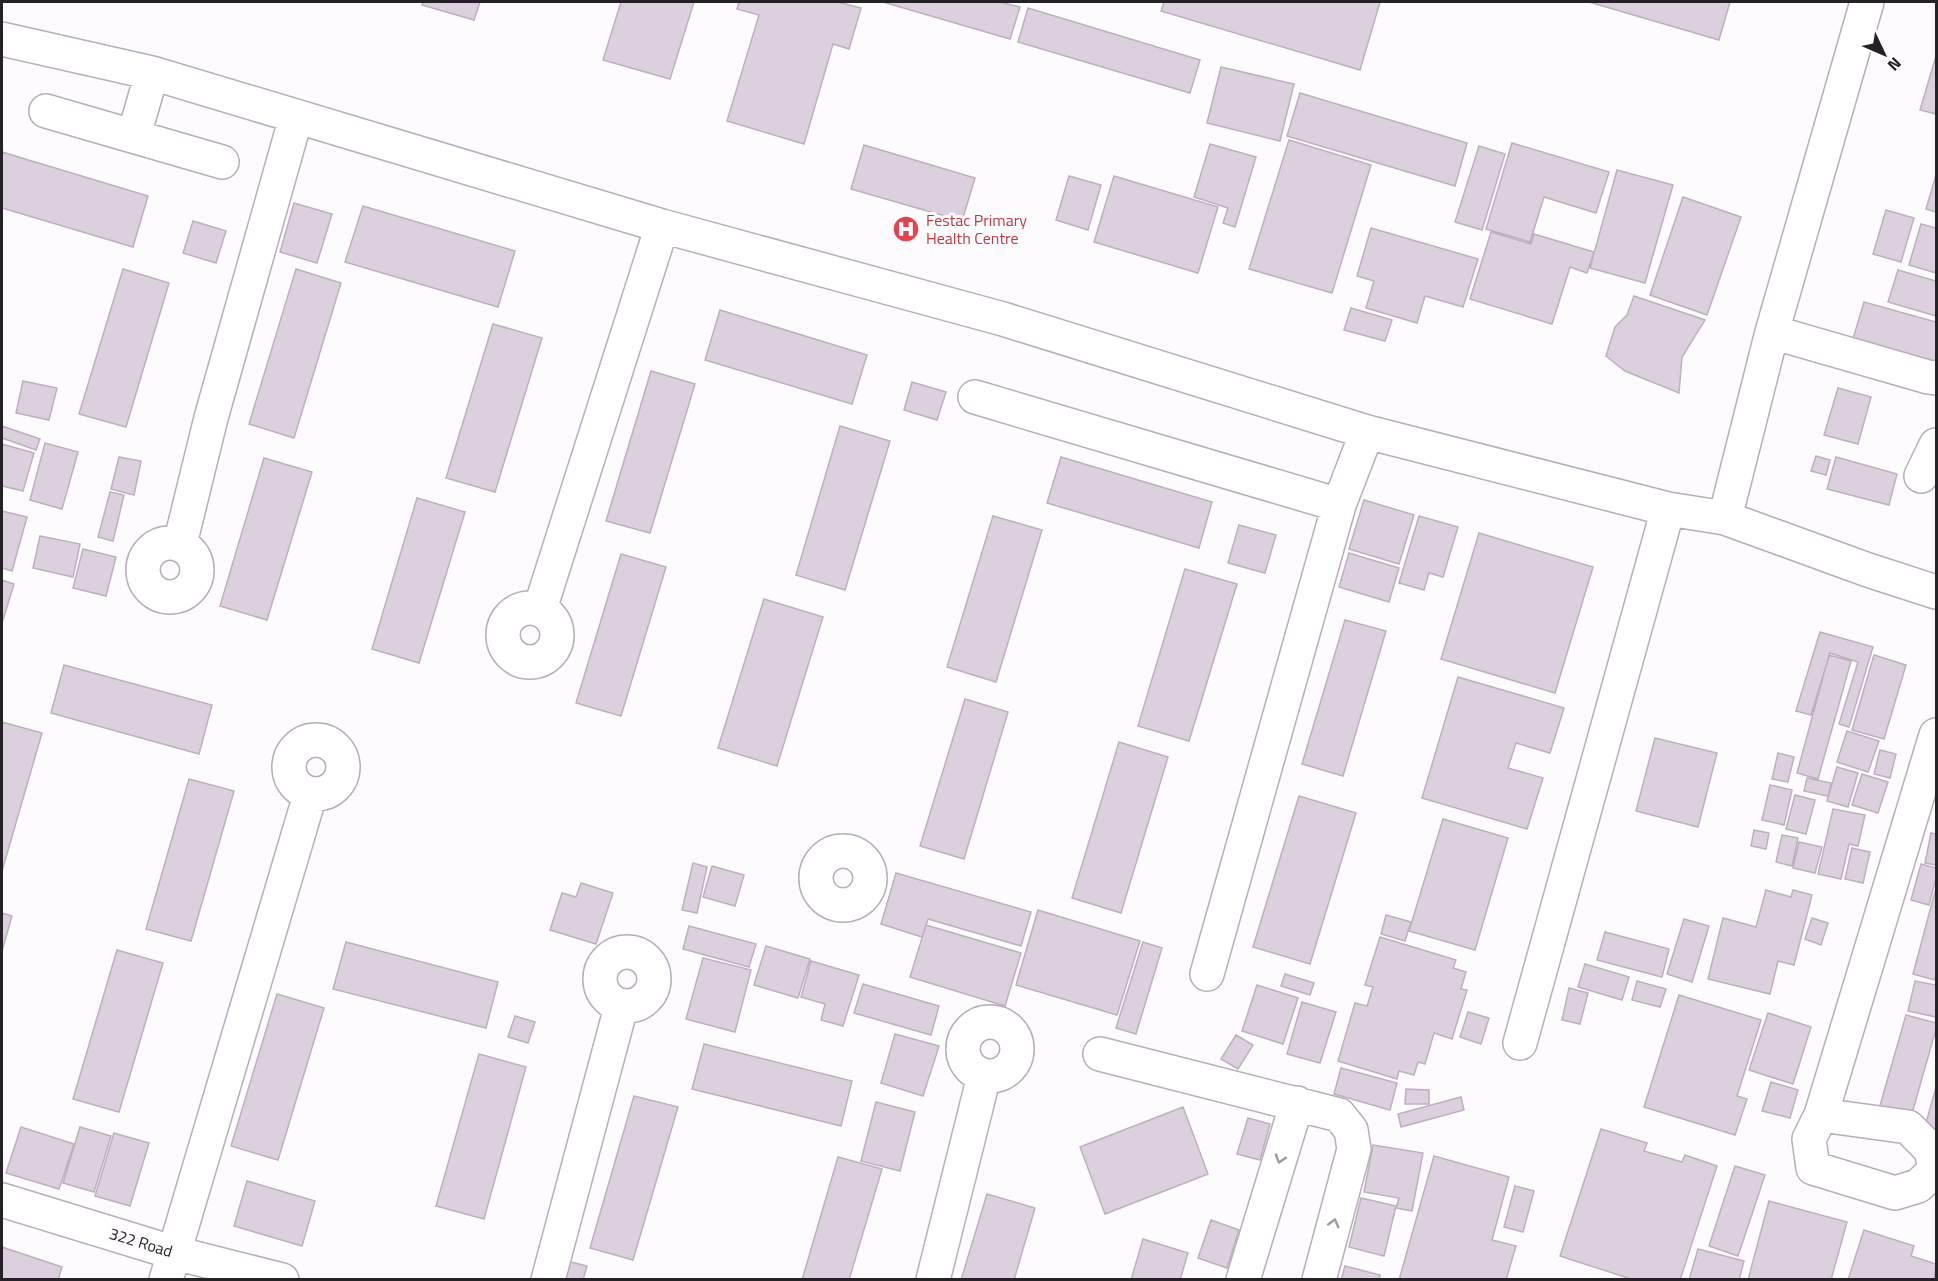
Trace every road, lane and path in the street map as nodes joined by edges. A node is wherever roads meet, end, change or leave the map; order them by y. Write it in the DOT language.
graph roads {
  1 [pos="1867,2"];
  2 [pos="2,39"];
  3 [pos="152,73"];
  4 [pos="46,111"];
  5 [pos="296,117"];
  6 [pos="134,135"];
  7 [pos="222,162"];
  8 [pos="662,226"];
  9 [pos="1772,332"];
  10 [pos="1936,378"];
  11 [pos="975,397"];
  12 [pos="1367,432"];
  13 [pos="1936,445"];
  14 [pos="1921,476"];
  15 [pos="1340,505"];
  16 [pos="1668,509"];
  17 [pos="1725,518"];
  18 [pos="180,544"];
  19 [pos="1936,592"];
  20 [pos="540,609"];
  21 [pos="1936,735"];
  22 [pos="310,795"];
  23 [pos="1207,974"];
  24 [pos="621,1007"];
  25 [pos="1520,1043"];
  26 [pos="1100,1054"];
  27 [pos="984,1076"];
  28 [pos="1297,1103"];
  29 [pos="1821,1115"];
  30 [pos="2,1200"];
  31 [pos="171,1266"];
  32 [pos="282,1280"];
  33 [pos="548,1280"];
  34 [pos="933,1280"];
  35 [pos="1243,1280"];
  36 [pos="1318,1280"];
  1 -- 9 [label="street"];
  2 -- 3 [label="street"];
  3 -- 5 [label="street"];
  3 -- 6 [label="street"];
  4 -- 6 [label="street"];
  5 -- 8 [label="street"];
  5 -- 18 [label="street"];
  6 -- 7 [label="street"];
  8 -- 12 [label="street"];
  8 -- 20 [label="street"];
  9 -- 10 [label="street"];
  9 -- 17 [label="street"];
  11 -- 15 [label="street"];
  12 -- 15 [label="street"];
  12 -- 16 [label="street"];
  13 -- 14 [label="street"];
  15 -- 23 [label="street"];
  16 -- 17 [label="street"];
  16 -- 25 [label="street"];
  17 -- 19 [label="street"];
  21 -- 29 [label="street"];
  22 -- 31 [label="street"];
  24 -- 33 [label="street"];
  26 -- 28 [label="street"];
  27 -- 34 [label="street"];
  28 -- 35 [label="street, one-way"];
  36 -- 28 [label="street, one-way"];
  30 -- 31 [label="street, 322 Road"];
  31 -- 32 [label="street, 322 Road"];
}
